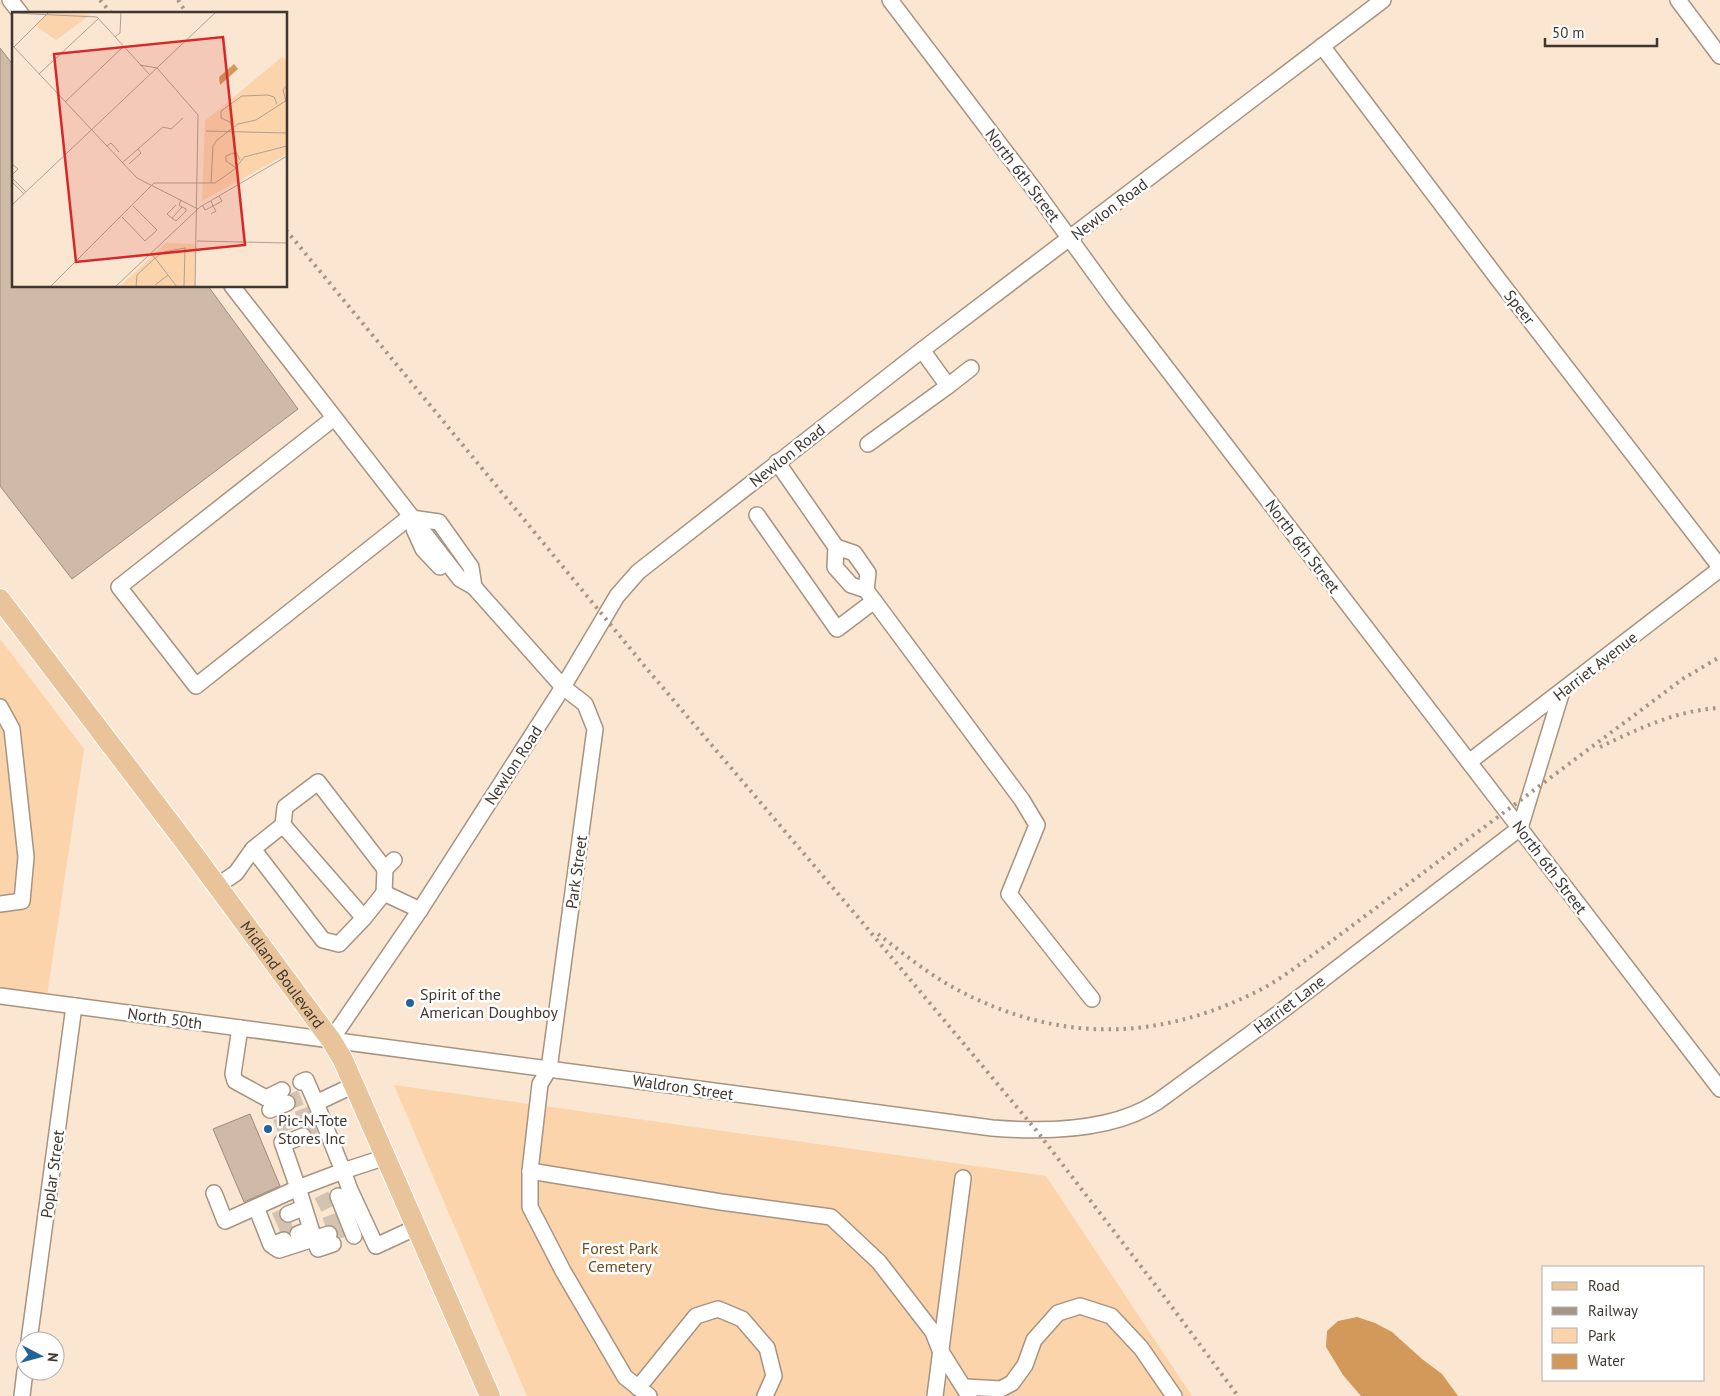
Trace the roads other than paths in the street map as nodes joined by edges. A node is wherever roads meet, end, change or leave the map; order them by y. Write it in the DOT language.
graph roads {
  1 [pos="10,0"];
  2 [pos="890,0"];
  3 [pos="1383,0"];
  4 [pos="1678,0"];
  5 [pos="19,12"];
  6 [pos="1322,46"];
  7 [pos="1720,56"];
  8 [pos="1070,238"];
  9 [pos="234,288"];
  10 [pos="922,350"];
  11 [pos="971,368"];
  12 [pos="948,386"];
  13 [pos="334,418"];
  14 [pos="868,444"];
  15 [pos="777,462"];
  16 [pos="757,515"];
  17 [pos="411,517"];
  18 [pos="836,547"];
  19 [pos="1720,568"];
  20 [pos="474,587"];
  21 [pos="870,596"];
  22 [pos="3,609"];
  23 [pos="563,687"];
  24 [pos="1562,690"];
  25 [pos="0,707"];
  26 [pos="1469,762"];
  27 [pos="284,825"];
  28 [pos="1520,828"];
  29 [pos="253,849"];
  30 [pos="217,886"];
  31 [pos="384,893"];
  32 [pos="0,904"];
  33 [pos="420,910"];
  34 [pos="364,918"];
  35 [pos="0,996"];
  36 [pos="1092,999"];
  37 [pos="74,1006"];
  38 [pos="240,1028"];
  39 [pos="331,1040"];
  40 [pos="549,1069"];
  41 [pos="354,1085"];
  42 [pos="1720,1089"];
  43 [pos="285,1096"];
  44 [pos="1036,1130"];
  45 [pos="303,1136"];
  46 [pos="386,1157"];
  47 [pos="344,1171"];
  48 [pos="530,1171"];
  49 [pos="963,1178"];
  50 [pos="298,1188"];
  51 [pos="214,1193"];
  52 [pos="256,1207"];
  53 [pos="316,1222"];
  54 [pos="417,1227"];
  55 [pos="368,1230"];
  56 [pos="30,1331"];
  57 [pos="940,1350"];
  58 [pos="24,1381"];
  59 [pos="644,1392"];
  60 [pos="967,1392"];
  61 [pos="22,1396"];
  62 [pos="490,1396"];
  63 [pos="765,1396"];
  64 [pos="934,1396"];
  65 [pos="1174,1396"];
  1 -- 5 [label="street"];
  2 -- 8 [label="street, North 6th Street"];
  3 -- 6 [label="street, Newlon Road"];
  4 -- 7 [label="street"];
  6 -- 8 [label="street, Newlon Road"];
  6 -- 19 [label="street, Speer"];
  8 -- 10 [label="street, Newlon Road"];
  8 -- 26 [label="street, North 6th Street"];
  9 -- 13 [label="street"];
  10 -- 12 [label="street"];
  10 -- 15 [label="street, Newlon Road"];
  11 -- 12 [label="street"];
  12 -- 14 [label="street"];
  13 -- 17 [label="street"];
  13 -- 17 [label="street"];
  15 -- 18 [label="street"];
  15 -- 23 [label="street, Newlon Road"];
  16 -- 21 [label="street"];
  17 -- 20 [label="street"];
  17 -- 20 [label="street"];
  18 -- 21 [label="street"];
  18 -- 21 [label="street"];
  19 -- 24 [label="street, Harriet Avenue"];
  20 -- 23 [label="street, Park Street"];
  21 -- 36 [label="street"];
  22 -- 30 [label="main road, Midland Boulevard"];
  23 -- 33 [label="street, Newlon Road"];
  23 -- 40 [label="street, Park Street"];
  24 -- 26 [label="street, Harriet Avenue"];
  24 -- 28 [label="street"];
  25 -- 32 [label="street"];
  26 -- 28 [label="street, North 6th Street"];
  27 -- 29 [label="street"];
  27 -- 31 [label="street"];
  27 -- 34 [label="street"];
  28 -- 42 [label="street, North 6th Street"];
  28 -- 44 [label="street, Harriet Lane"];
  29 -- 30 [label="street"];
  29 -- 34 [label="street"];
  30 -- 39 [label="main road, Midland Boulevard"];
  31 -- 33 [label="street"];
  31 -- 34 [label="street"];
  33 -- 39 [label="street, Newlon Road"];
  35 -- 37 [label="street, North 50th"];
  37 -- 38 [label="street, North 50th"];
  37 -- 56 [label="street, Poplar Street"];
  38 -- 39 [label="street, North 50th"];
  38 -- 43 [label="street"];
  39 -- 40 [label="street, Waldron Street"];
  39 -- 41 [label="main road, Midland Boulevard"];
  40 -- 44 [label="street, Waldron Street"];
  40 -- 48 [label="street, Park Street"];
  41 -- 46 [label="main road, Midland Boulevard"];
  41 -- 47 [label="street"];
  45 -- 50 [label="street"];
  46 -- 47 [label="street"];
  46 -- 54 [label="main road, Midland Boulevard"];
  47 -- 50 [label="street"];
  47 -- 53 [label="street"];
  48 -- 57 [label="street"];
  48 -- 59 [label="street, Park Street"];
  49 -- 57 [label="street"];
  50 -- 52 [label="street"];
  50 -- 53 [label="street"];
  51 -- 52 [label="street"];
  52 -- 53 [label="street"];
  53 -- 55 [label="street"];
  53 -- 55 [label="street"];
  54 -- 55 [label="street"];
  54 -- 62 [label="main road, Midland Boulevard"];
  57 -- 60 [label="street"];
  57 -- 64 [label="street"];
  58 -- 61 [label="street"];
  59 -- 63 [label="street"];
  60 -- 65 [label="street"];
}
